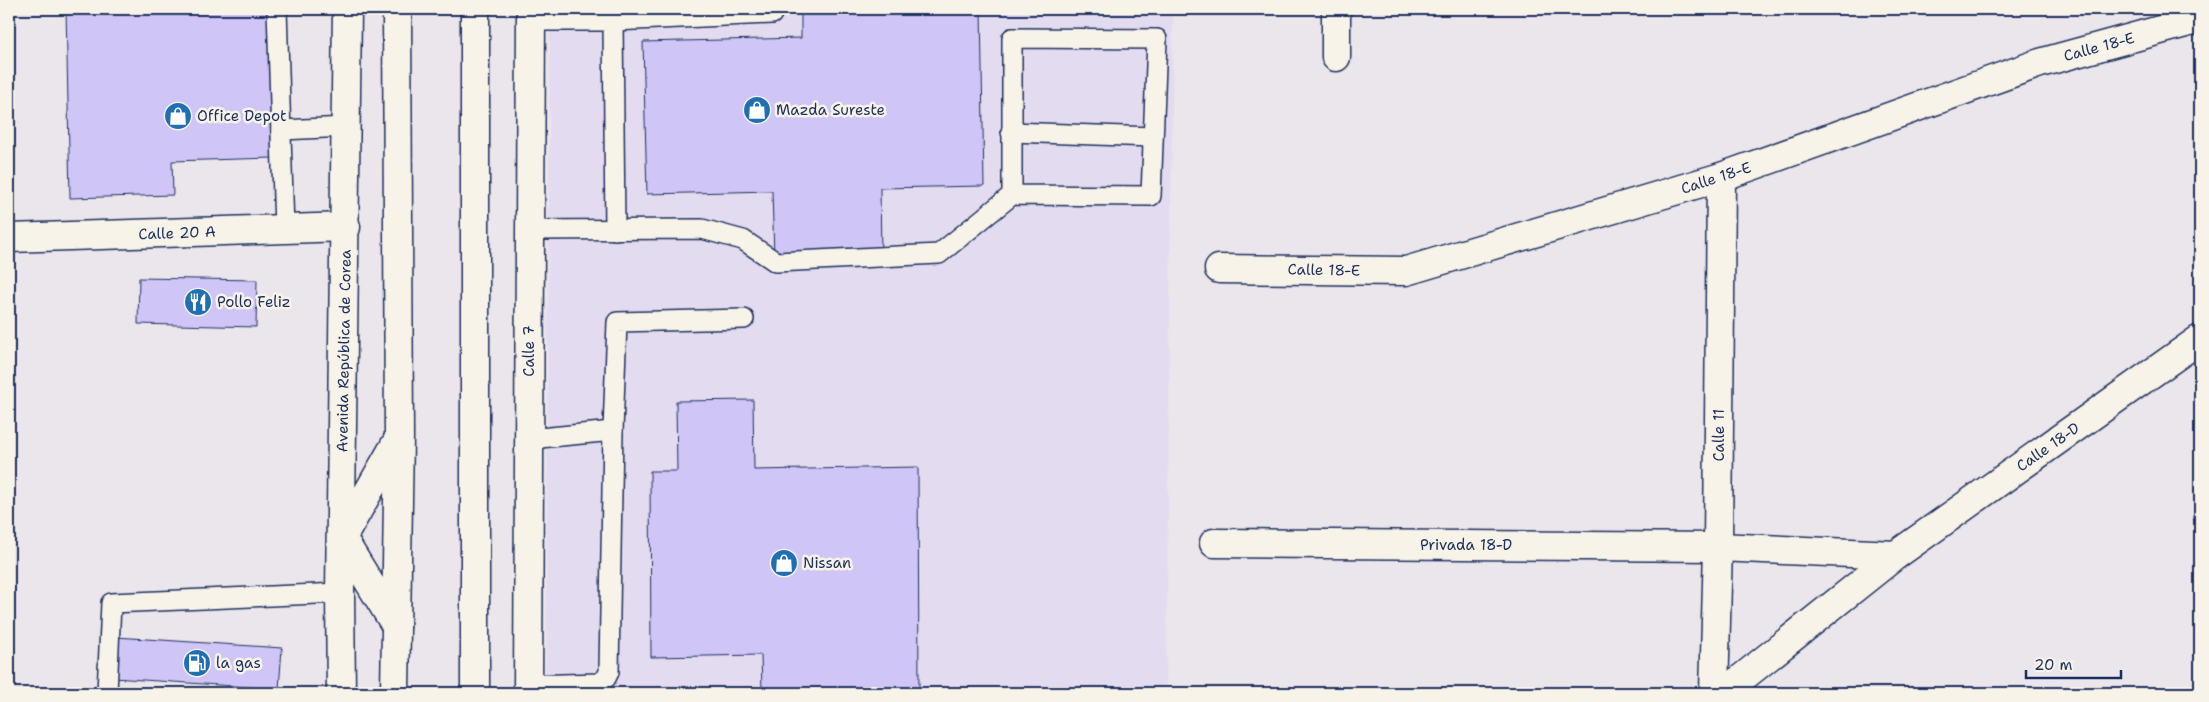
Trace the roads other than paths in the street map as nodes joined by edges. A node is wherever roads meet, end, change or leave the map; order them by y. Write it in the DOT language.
graph roads {
  1 [pos="277,9"];
  2 [pos="347,9"];
  3 [pos="397,9"];
  4 [pos="475,9"];
  5 [pos="1336,9"];
  6 [pos="772,14"];
  7 [pos="531,15"];
  8 [pos="2200,19"];
  9 [pos="613,21"];
  10 [pos="1336,57"];
  11 [pos="347,126"];
  12 [pos="281,130"];
  13 [pos="1011,132"];
  14 [pos="1153,137"];
  15 [pos="1721,177"];
  16 [pos="1012,195"];
  17 [pos="346,227"];
  18 [pos="284,229"];
  19 [pos="530,230"];
  20 [pos="615,230"];
  21 [pos="9,238"];
  22 [pos="1219,269"];
  23 [pos="744,319"];
  24 [pos="2200,340"];
  25 [pos="613,431"];
  26 [pos="400,437"];
  27 [pos="529,439"];
  28 [pos="342,538"];
  29 [pos="1214,543"];
  30 [pos="1718,547"];
  31 [pos="1896,555"];
  32 [pos="340,593"];
  33 [pos="396,626"];
  34 [pos="528,689"];
  35 [pos="107,693"];
  36 [pos="341,693"];
  37 [pos="395,693"];
  38 [pos="475,693"];
  39 [pos="1714,693"];
  40 [pos="1723,693"];
  1 -- 12 [label="lane"];
  2 -- 11 [label="street, Avenida República de Corea"];
  3 -- 26 [label="street"];
  4 -- 38 [label="street"];
  5 -- 10 [label="street"];
  6 -- 9 [label="lane"];
  7 -- 9 [label="lane"];
  7 -- 19 [label="street, Calle 7"];
  8 -- 15 [label="street, Calle 18-E"];
  9 -- 20 [label="lane"];
  11 -- 12 [label="lane"];
  11 -- 17 [label="street, Avenida República de Corea"];
  12 -- 18 [label="lane"];
  13 -- 14 [label="lane"];
  13 -- 14 [label="lane"];
  13 -- 16 [label="lane"];
  14 -- 16 [label="lane"];
  15 -- 22 [label="street, Calle 18-E"];
  15 -- 30 [label="street, Calle 11"];
  16 -- 20 [label="lane"];
  17 -- 18 [label="street, Calle 20 A"];
  17 -- 28 [label="street, Avenida República de Corea"];
  18 -- 21 [label="street, Calle 20 A"];
  19 -- 20 [label="lane"];
  19 -- 27 [label="street, Calle 7"];
  23 -- 25 [label="lane"];
  24 -- 31 [label="street, Calle 18-D"];
  25 -- 27 [label="lane"];
  25 -- 34 [label="lane"];
  26 -- 28 [label="street"];
  26 -- 33 [label="street"];
  27 -- 34 [label="street, Calle 7"];
  28 -- 32 [label="street, Avenida República de Corea"];
  28 -- 33 [label="street"];
  29 -- 30 [label="street, Privada 18-D"];
  30 -- 31 [label="street"];
  30 -- 39 [label="street, Calle 11"];
  31 -- 40 [label="street, Calle 18-D"];
  32 -- 35 [label="lane"];
  32 -- 36 [label="street, Avenida República de Corea"];
  33 -- 37 [label="street"];
}
